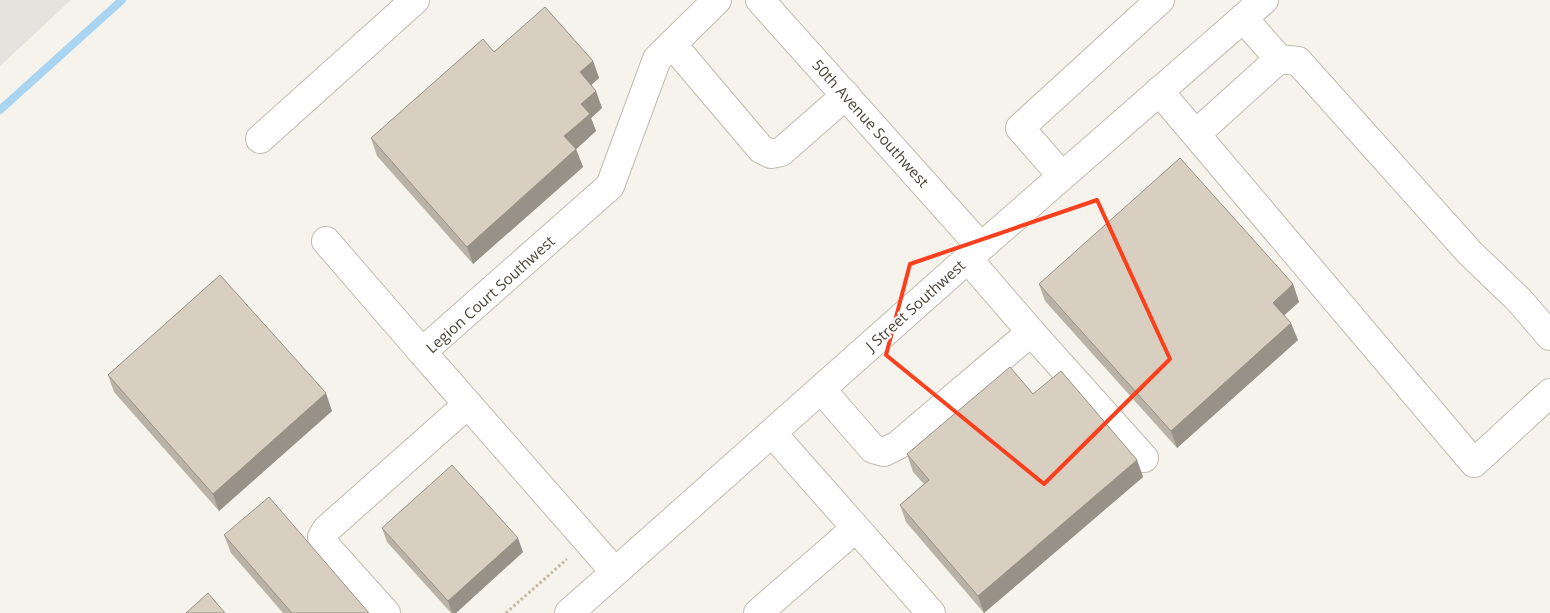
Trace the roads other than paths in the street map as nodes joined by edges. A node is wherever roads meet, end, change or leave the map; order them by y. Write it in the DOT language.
graph roads {
  1 [pos="415,0"];
  2 [pos="717,0"];
  3 [pos="760,0"];
  4 [pos="1160,0"];
  5 [pos="1264,0"];
  6 [pos="1243,18"];
  7 [pos="672,44"];
  8 [pos="1279,59"];
  9 [pos="1159,91"];
  10 [pos="846,95"];
  11 [pos="1196,134"];
  12 [pos="260,139"];
  13 [pos="1062,176"];
  14 [pos="326,241"];
  15 [pos="974,253"];
  16 [pos="1031,332"];
  17 [pos="1550,336"];
  18 [pos="422,352"];
  19 [pos="821,389"];
  20 [pos="1550,393"];
  21 [pos="468,404"];
  22 [pos="772,433"];
  23 [pos="1144,458"];
  24 [pos="856,528"];
  25 [pos="615,572"];
  26 [pos="386,613"];
  27 [pos="569,613"];
  28 [pos="758,613"];
  29 [pos="931,613"];
  1 -- 12 [label="street"];
  2 -- 7 [label="street, Legion Court Southwest"];
  3 -- 10 [label="street, 50th Avenue Southwest"];
  4 -- 13 [label="street"];
  5 -- 6 [label="street, J Street Southwest"];
  6 -- 8 [label="street"];
  6 -- 9 [label="street, J Street Southwest"];
  7 -- 10 [label="street"];
  7 -- 18 [label="street, Legion Court Southwest"];
  8 -- 11 [label="street"];
  8 -- 17 [label="street"];
  9 -- 11 [label="street"];
  9 -- 13 [label="street, J Street Southwest"];
  10 -- 15 [label="street, 50th Avenue Southwest"];
  11 -- 20 [label="street"];
  13 -- 15 [label="street, J Street Southwest"];
  14 -- 18 [label="street"];
  15 -- 16 [label="street, 50th Avenue Southwest"];
  15 -- 19 [label="street, J Street Southwest"];
  16 -- 19 [label="street"];
  16 -- 23 [label="street, 50th Avenue Southwest"];
  18 -- 21 [label="street, Legion Court Southwest"];
  19 -- 22 [label="street, J Street Southwest"];
  21 -- 25 [label="street, Legion Court Southwest"];
  21 -- 26 [label="street"];
  22 -- 24 [label="street"];
  22 -- 25 [label="street, J Street Southwest"];
  24 -- 28 [label="street"];
  24 -- 29 [label="street"];
  25 -- 27 [label="street, J Street Southwest"];
}
